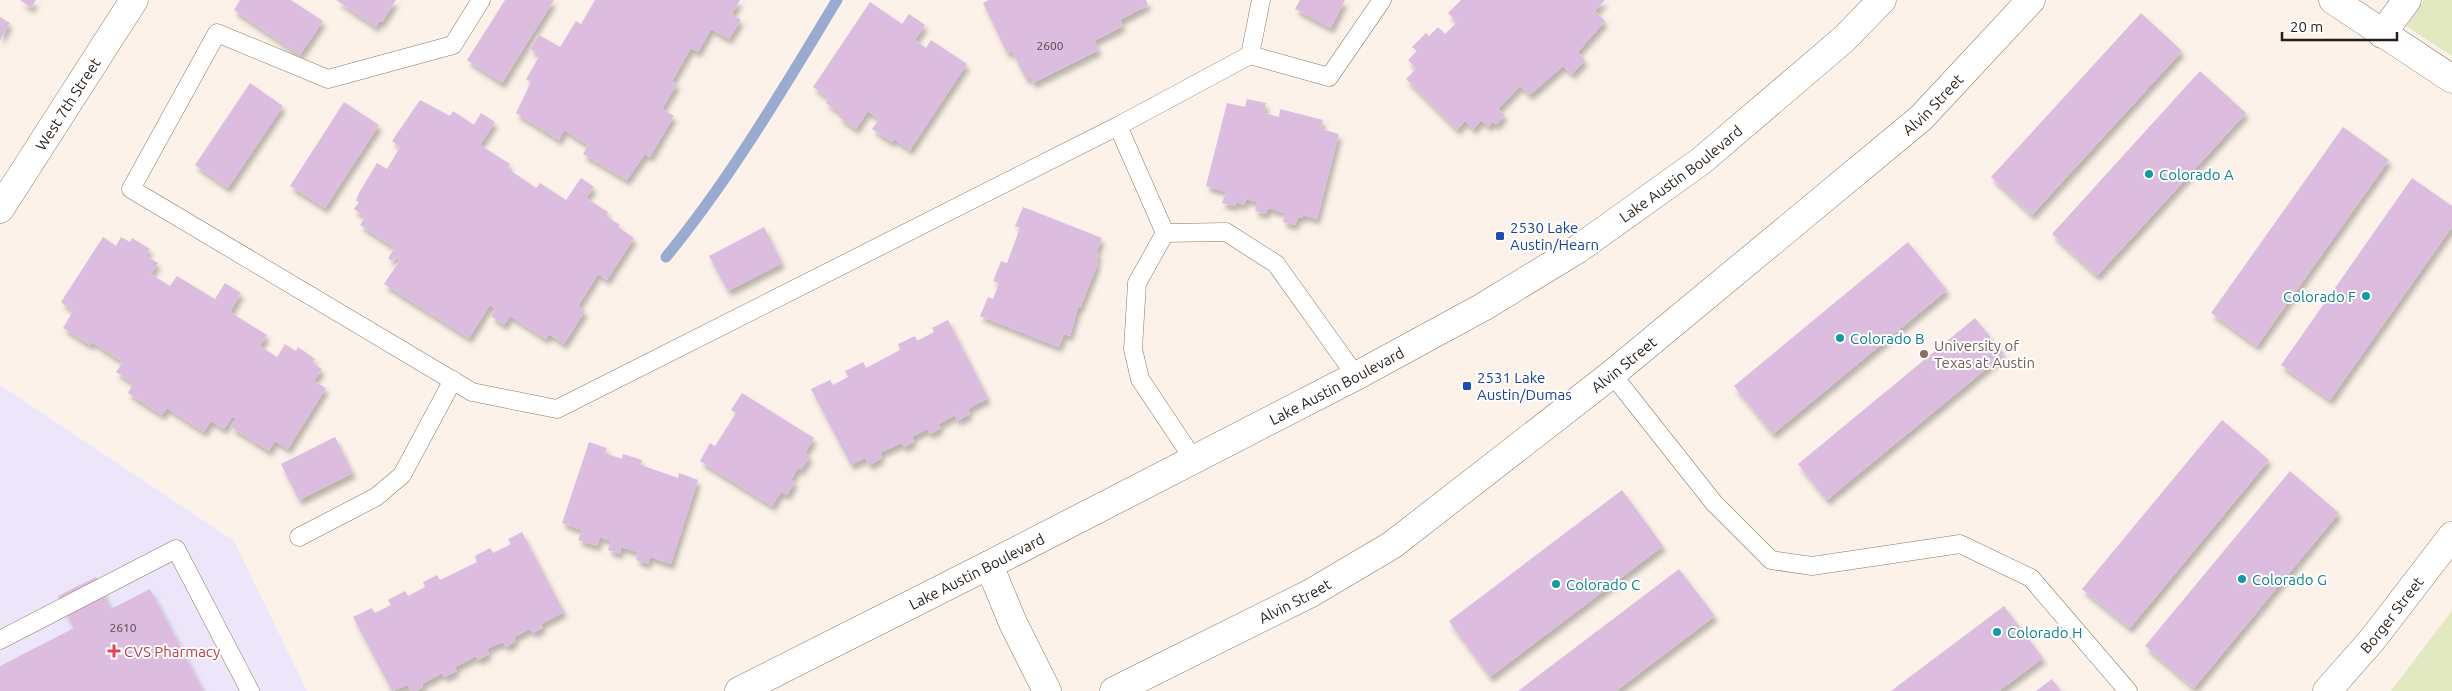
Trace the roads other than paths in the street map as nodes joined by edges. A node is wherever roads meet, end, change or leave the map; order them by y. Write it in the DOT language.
graph roads {
  1 [pos="134,0"];
  2 [pos="481,0"];
  3 [pos="1261,0"];
  4 [pos="1382,0"];
  5 [pos="1882,0"];
  6 [pos="2030,0"];
  7 [pos="2333,0"];
  8 [pos="2406,0"];
  9 [pos="2382,34"];
  10 [pos="1250,55"];
  11 [pos="2452,79"];
  12 [pos="1118,126"];
  13 [pos="0,208"];
  14 [pos="1164,233"];
  15 [pos="1612,374"];
  16 [pos="1356,376"];
  17 [pos="453,380"];
  18 [pos="1194,460"];
  19 [pos="2452,536"];
  20 [pos="299,537"];
  21 [pos="989,565"];
  22 [pos="0,640"];
  23 [pos="250,691"];
  24 [pos="738,691"];
  25 [pos="1047,691"];
  26 [pos="1114,691"];
  27 [pos="2128,691"];
  28 [pos="2327,691"];
  1 -- 13 [label="street, West 7th Street"];
  2 -- 17 [label="lane"];
  3 -- 10 [label="lane"];
  4 -- 10 [label="lane"];
  5 -- 16 [label="street, Lake Austin Boulevard"];
  6 -- 15 [label="street, Alvin Street"];
  7 -- 9 [label="street"];
  8 -- 9 [label="street"];
  9 -- 11 [label="street"];
  10 -- 12 [label="lane"];
  12 -- 14 [label="lane"];
  12 -- 17 [label="lane"];
  14 -- 16 [label="lane"];
  14 -- 18 [label="lane"];
  15 -- 26 [label="street, Alvin Street"];
  15 -- 27 [label="lane"];
  16 -- 18 [label="street, Lake Austin Boulevard"];
  17 -- 20 [label="lane"];
  18 -- 21 [label="street, Lake Austin Boulevard"];
  19 -- 28 [label="street, Borger Street"];
  21 -- 24 [label="street, Lake Austin Boulevard"];
  21 -- 25 [label="street"];
  22 -- 23 [label="lane"];
}
